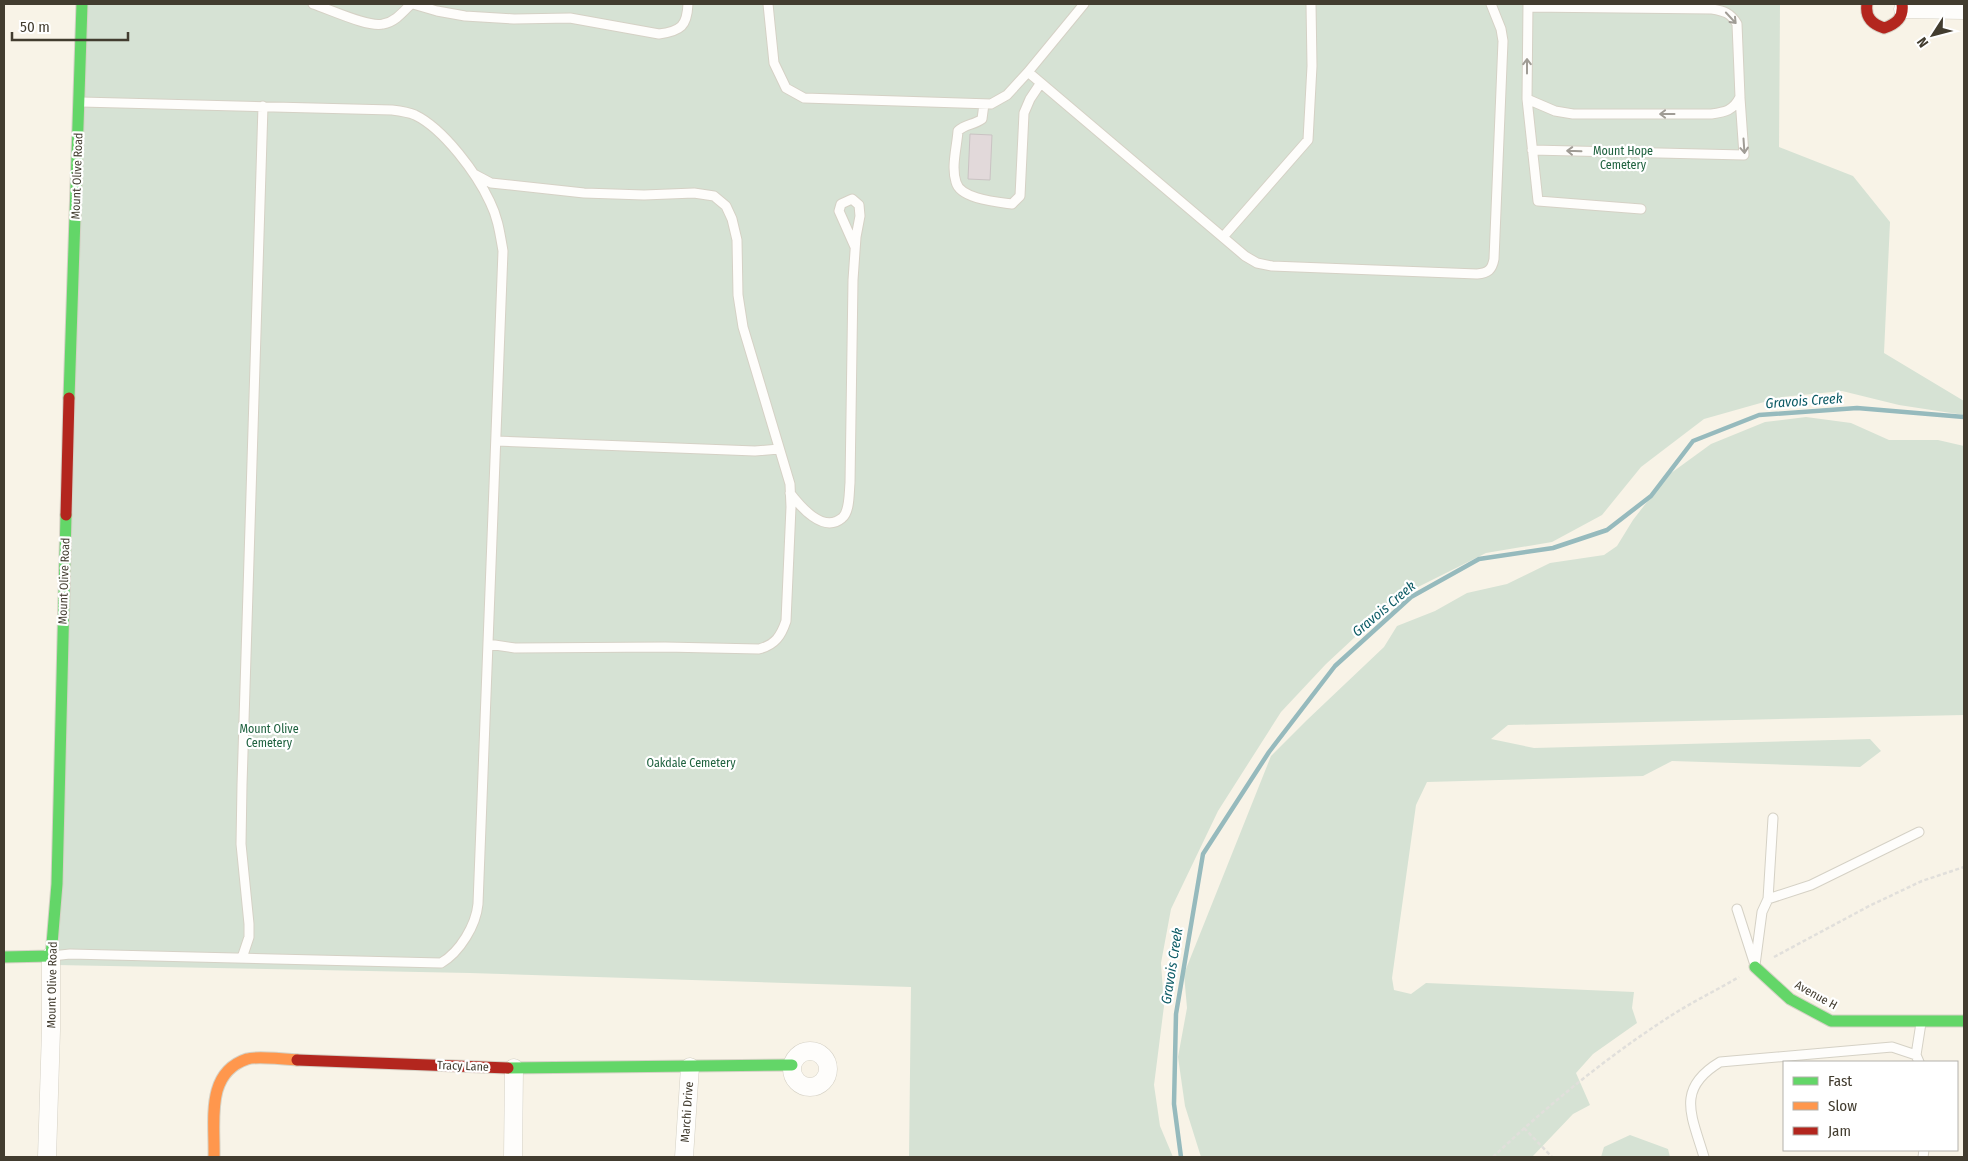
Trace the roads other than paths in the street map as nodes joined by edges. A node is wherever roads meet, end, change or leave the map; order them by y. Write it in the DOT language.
graph roads {
  1 [pos="82,4"];
  2 [pos="313,4"];
  3 [pos="412,4"];
  4 [pos="688,4"];
  5 [pos="768,4"];
  6 [pos="1084,4"];
  7 [pos="1311,4"];
  8 [pos="1491,4"];
  9 [pos="1867,4"];
  10 [pos="1528,6"];
  11 [pos="1903,6"];
  12 [pos="1964,10"];
  13 [pos="1028,72"];
  14 [pos="1040,84"];
  15 [pos="1740,97"];
  16 [pos="1527,99"];
  17 [pos="79,102"];
  18 [pos="984,104"];
  19 [pos="264,106"];
  20 [pos="1532,150"];
  21 [pos="473,174"];
  22 [pos="1640,210"];
  23 [pos="1223,237"];
  24 [pos="855,247"];
  25 [pos="496,441"];
  26 [pos="779,449"];
  27 [pos="790,493"];
  28 [pos="488,644"];
  29 [pos="1773,818"];
  30 [pos="1919,832"];
  31 [pos="1768,899"];
  32 [pos="1737,909"];
  33 [pos="4,956"];
  34 [pos="51,956"];
  35 [pos="242,958"];
  36 [pos="1751,970"];
  37 [pos="1922,1021"];
  38 [pos="1964,1021"];
  39 [pos="1918,1058"];
  40 [pos="792,1065"];
  41 [pos="690,1067"];
  42 [pos="514,1068"];
  43 [pos="47,1157"];
  44 [pos="214,1157"];
  45 [pos="513,1157"];
  46 [pos="684,1157"];
  47 [pos="1704,1157"];
  1 -- 17 [label="street, Mount Olive Road"];
  2 -- 3 [label="lane"];
  3 -- 4 [label="lane"];
  5 -- 18 [label="lane"];
  6 -- 13 [label="lane"];
  7 -- 23 [label="lane"];
  8 -- 23 [label="lane"];
  9 -- 11 [label="street"];
  10 -- 15 [label="lane, one-way"];
  16 -- 10 [label="lane, one-way"];
  11 -- 12 [label="street"];
  13 -- 14 [label="lane"];
  13 -- 18 [label="lane"];
  14 -- 18 [label="lane"];
  14 -- 23 [label="lane"];
  15 -- 16 [label="lane, one-way"];
  15 -- 20 [label="lane, one-way"];
  16 -- 20 [label="lane"];
  17 -- 19 [label="lane"];
  17 -- 34 [label="street, Mount Olive Road"];
  19 -- 21 [label="lane"];
  19 -- 35 [label="lane"];
  20 -- 22 [label="lane"];
  21 -- 25 [label="lane"];
  21 -- 26 [label="lane"];
  24 -- 24 [label="lane"];
  24 -- 27 [label="lane"];
  25 -- 26 [label="lane"];
  25 -- 28 [label="lane"];
  26 -- 27 [label="lane"];
  27 -- 28 [label="lane"];
  28 -- 35 [label="lane"];
  29 -- 31 [label="lane"];
  30 -- 31 [label="lane"];
  31 -- 36 [label="lane"];
  32 -- 36 [label="lane"];
  33 -- 34 [label="street"];
  34 -- 35 [label="lane"];
  34 -- 43 [label="street, Mount Olive Road"];
  36 -- 37 [label="street, Avenue H"];
  37 -- 38 [label="street, Avenue H"];
  37 -- 39 [label="lane"];
  39 -- 47 [label="lane"];
  40 -- 41 [label="street, Tracy Lane"];
  41 -- 42 [label="street, Tracy Lane"];
  41 -- 46 [label="street, Marchi Drive"];
  42 -- 44 [label="street, Tracy Lane"];
  42 -- 45 [label="street"];
}
